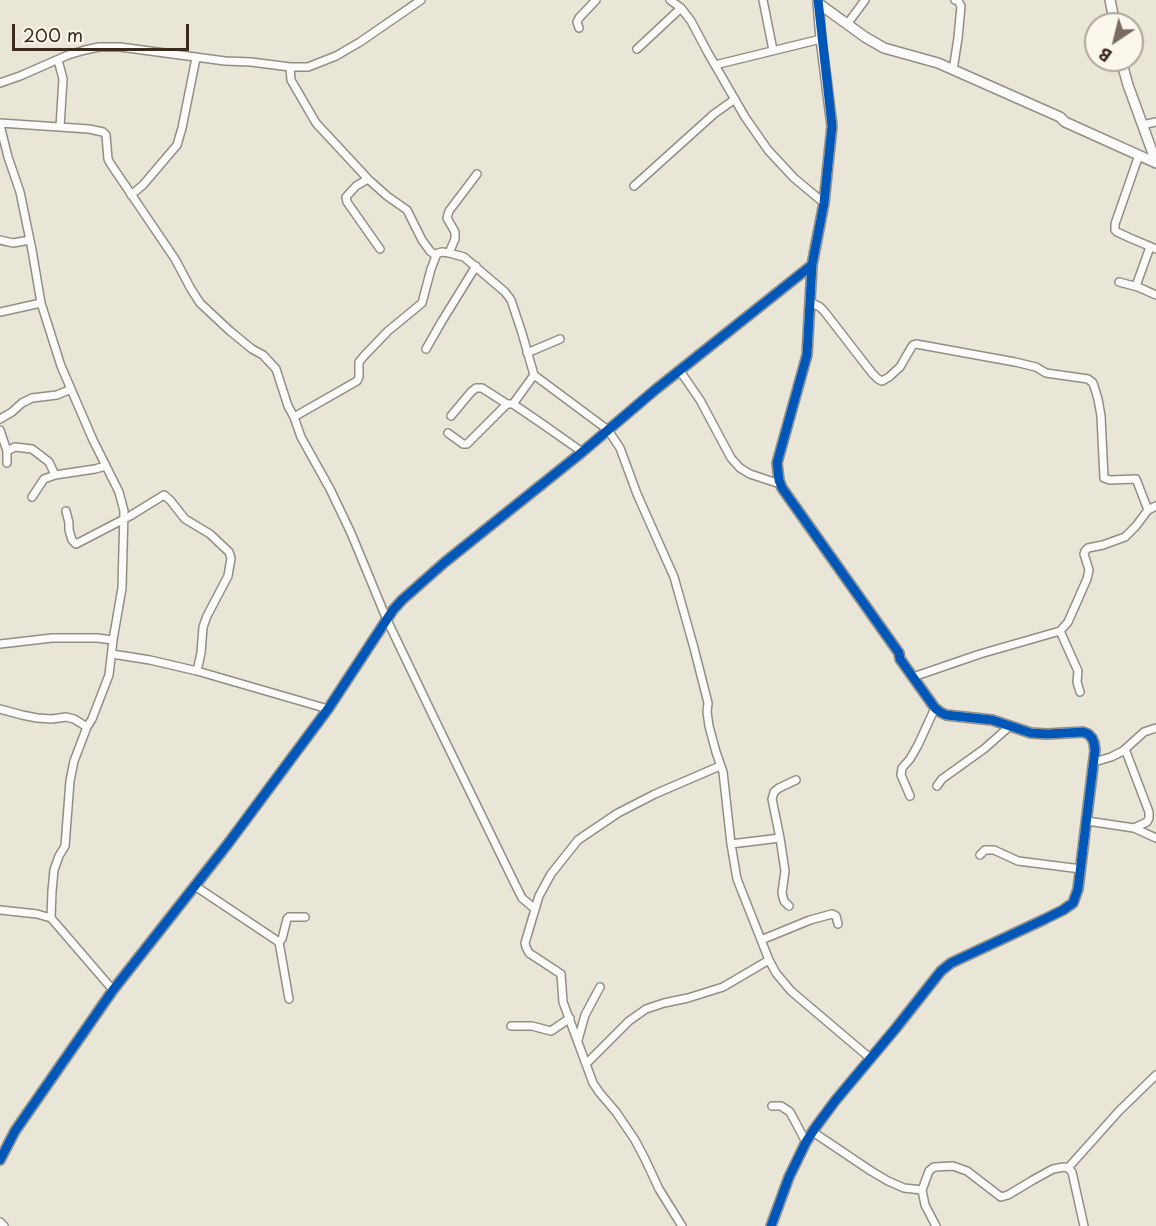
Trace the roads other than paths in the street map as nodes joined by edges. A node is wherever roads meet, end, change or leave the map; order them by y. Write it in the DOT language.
graph roads {
  1 [pos="421,0"];
  2 [pos="596,0"];
  3 [pos="670,0"];
  4 [pos="763,0"];
  5 [pos="866,0"];
  6 [pos="948,0"];
  7 [pos="955,0"];
  8 [pos="818,2"];
  9 [pos="681,8"];
  10 [pos="848,23"];
  11 [pos="579,28"];
  12 [pos="821,39"];
  13 [pos="637,49"];
  14 [pos="773,50"];
  15 [pos="196,58"];
  16 [pos="58,60"];
  17 [pos="714,65"];
  18 [pos="290,67"];
  19 [pos="952,70"];
  20 [pos="1124,72"];
  21 [pos="0,83"];
  22 [pos="735,99"];
  23 [pos="1156,122"];
  24 [pos="0,124"];
  25 [pos="1143,125"];
  26 [pos="60,127"];
  27 [pos="1150,146"];
  28 [pos="1141,156"];
  29 [pos="8,157"];
  30 [pos="0,161"];
  31 [pos="1156,163"];
  32 [pos="477,174"];
  33 [pos="368,179"];
  34 [pos="634,186"];
  35 [pos="131,195"];
  36 [pos="824,203"];
  37 [pos="0,240"];
  38 [pos="30,240"];
  39 [pos="1153,248"];
  40 [pos="380,249"];
  41 [pos="449,253"];
  42 [pos="436,256"];
  43 [pos="812,265"];
  44 [pos="476,266"];
  45 [pos="1119,282"];
  46 [pos="1136,286"];
  47 [pos="1156,295"];
  48 [pos="810,302"];
  49 [pos="41,303"];
  50 [pos="0,312"];
  51 [pos="560,339"];
  52 [pos="426,349"];
  53 [pos="527,353"];
  54 [pos="680,371"];
  55 [pos="534,375"];
  56 [pos="70,389"];
  57 [pos="510,404"];
  58 [pos="451,416"];
  59 [pos="294,417"];
  60 [pos="0,420"];
  61 [pos="0,430"];
  62 [pos="608,430"];
  63 [pos="448,434"];
  64 [pos="7,451"];
  65 [pos="581,453"];
  66 [pos="7,463"];
  67 [pos="106,465"];
  68 [pos="56,475"];
  69 [pos="780,484"];
  70 [pos="32,497"];
  71 [pos="1156,506"];
  72 [pos="1148,510"];
  73 [pos="66,511"];
  74 [pos="125,519"];
  75 [pos="387,620"];
  76 [pos="1060,631"];
  77 [pos="113,640"];
  78 [pos="0,642"];
  79 [pos="112,654"];
  80 [pos="197,671"];
  81 [pos="913,677"];
  82 [pos="1080,692"];
  83 [pos="935,708"];
  84 [pos="0,709"];
  85 [pos="328,709"];
  86 [pos="1010,726"];
  87 [pos="87,727"];
  88 [pos="1156,728"];
  89 [pos="1125,749"];
  90 [pos="1094,762"];
  91 [pos="720,766"];
  92 [pos="796,780"];
  93 [pos="938,786"];
  94 [pos="910,796"];
  95 [pos="1087,821"];
  96 [pos="1134,828"];
  97 [pos="780,838"];
  98 [pos="1156,838"];
  99 [pos="731,844"];
  100 [pos="980,855"];
  101 [pos="1081,869"];
  102 [pos="195,886"];
  103 [pos="789,906"];
  104 [pos="535,909"];
  105 [pos="0,910"];
  106 [pos="304,917"];
  107 [pos="51,918"];
  108 [pos="838,924"];
  109 [pos="761,940"];
  110 [pos="279,942"];
  111 [pos="769,960"];
  112 [pos="600,987"];
  113 [pos="113,990"];
  114 [pos="289,999"];
  115 [pos="570,1018"];
  116 [pos="511,1026"];
  117 [pos="578,1042"];
  118 [pos="870,1058"];
  119 [pos="586,1064"];
  120 [pos="1156,1075"];
  121 [pos="772,1106"];
  122 [pos="813,1132"];
  123 [pos="806,1142"];
  124 [pos="0,1160"];
  125 [pos="1068,1168"];
  126 [pos="922,1190"];
  127 [pos="0,1222"];
  128 [pos="4,1226"];
  129 [pos="682,1226"];
  130 [pos="771,1226"];
  131 [pos="936,1226"];
  132 [pos="1084,1226"];
  1 -- 18 [label="street"];
  2 -- 11 [label="street"];
  3 -- 9 [label="street"];
  4 -- 14 [label="street"];
  5 -- 10 [label="street"];
  6 -- 7 [label="street"];
  7 -- 19 [label="street"];
  8 -- 10 [label="street"];
  8 -- 12 [label="street"];
  9 -- 13 [label="street"];
  9 -- 17 [label="street"];
  10 -- 19 [label="street"];
  12 -- 14 [label="street"];
  12 -- 36 [label="street"];
  14 -- 17 [label="street"];
  15 -- 16 [label="street"];
  15 -- 18 [label="street"];
  15 -- 35 [label="street"];
  16 -- 21 [label="street"];
  16 -- 26 [label="street"];
  17 -- 22 [label="street"];
  18 -- 33 [label="street"];
  19 -- 28 [label="street"];
  20 -- 25 [label="street"];
  22 -- 34 [label="street"];
  22 -- 36 [label="street"];
  23 -- 25 [label="street"];
  24 -- 26 [label="street"];
  24 -- 29 [label="street"];
  25 -- 27 [label="street"];
  26 -- 35 [label="street"];
  27 -- 28 [label="street"];
  27 -- 31 [label="street"];
  28 -- 31 [label="street"];
  28 -- 39 [label="street"];
  29 -- 30 [label="street"];
  29 -- 38 [label="street"];
  32 -- 41 [label="street"];
  33 -- 40 [label="street"];
  33 -- 42 [label="street"];
  35 -- 59 [label="street"];
  36 -- 43 [label="street"];
  37 -- 38 [label="street"];
  38 -- 49 [label="street"];
  39 -- 46 [label="street"];
  41 -- 42 [label="street"];
  41 -- 44 [label="street"];
  42 -- 59 [label="street"];
  43 -- 48 [label="street"];
  43 -- 54 [label="street"];
  44 -- 52 [label="street"];
  44 -- 53 [label="street"];
  45 -- 46 [label="street"];
  46 -- 47 [label="street"];
  48 -- 69 [label="street"];
  48 -- 72 [label="street"];
  49 -- 50 [label="street"];
  49 -- 56 [label="street"];
  51 -- 53 [label="street"];
  53 -- 55 [label="street"];
  54 -- 62 [label="street"];
  54 -- 69 [label="street"];
  55 -- 57 [label="street"];
  55 -- 62 [label="street"];
  56 -- 60 [label="street"];
  56 -- 67 [label="street"];
  57 -- 58 [label="street"];
  57 -- 63 [label="street"];
  57 -- 65 [label="street"];
  59 -- 75 [label="street"];
  61 -- 64 [label="street"];
  62 -- 65 [label="street"];
  62 -- 91 [label="street"];
  64 -- 66 [label="street"];
  64 -- 68 [label="street"];
  65 -- 75 [label="street"];
  67 -- 68 [label="street"];
  67 -- 74 [label="street"];
  68 -- 70 [label="street"];
  69 -- 81 [label="street"];
  71 -- 72 [label="street"];
  72 -- 76 [label="street"];
  73 -- 74 [label="street"];
  74 -- 77 [label="street"];
  74 -- 80 [label="street"];
  75 -- 85 [label="street"];
  75 -- 104 [label="street"];
  76 -- 81 [label="street"];
  76 -- 82 [label="street"];
  77 -- 78 [label="street"];
  77 -- 79 [label="street"];
  79 -- 80 [label="street"];
  79 -- 87 [label="street"];
  80 -- 85 [label="street"];
  81 -- 83 [label="street"];
  83 -- 86 [label="street"];
  83 -- 94 [label="street"];
  84 -- 87 [label="street"];
  85 -- 102 [label="street"];
  86 -- 90 [label="street"];
  86 -- 93 [label="street"];
  87 -- 107 [label="street"];
  88 -- 89 [label="street"];
  89 -- 90 [label="street"];
  89 -- 96 [label="street"];
  90 -- 95 [label="street"];
  91 -- 99 [label="street"];
  91 -- 104 [label="street"];
  92 -- 97 [label="street"];
  95 -- 96 [label="street"];
  95 -- 101 [label="street"];
  96 -- 98 [label="street"];
  97 -- 99 [label="street"];
  97 -- 103 [label="street"];
  99 -- 109 [label="street"];
  100 -- 101 [label="street"];
  101 -- 118 [label="street"];
  102 -- 110 [label="street"];
  102 -- 113 [label="street"];
  104 -- 115 [label="street"];
  105 -- 107 [label="street"];
  106 -- 110 [label="street"];
  107 -- 113 [label="street"];
  108 -- 109 [label="street"];
  109 -- 111 [label="street"];
  110 -- 114 [label="street"];
  111 -- 118 [label="street"];
  111 -- 119 [label="street"];
  112 -- 117 [label="street"];
  113 -- 124 [label="street"];
  115 -- 116 [label="street"];
  115 -- 117 [label="street"];
  117 -- 119 [label="street"];
  118 -- 122 [label="street"];
  119 -- 129 [label="street"];
  120 -- 125 [label="street"];
  121 -- 123 [label="street"];
  122 -- 123 [label="street"];
  122 -- 126 [label="street"];
  123 -- 130 [label="street"];
  125 -- 126 [label="street"];
  125 -- 132 [label="street"];
  126 -- 131 [label="street"];
  127 -- 128 [label="street"];
}
